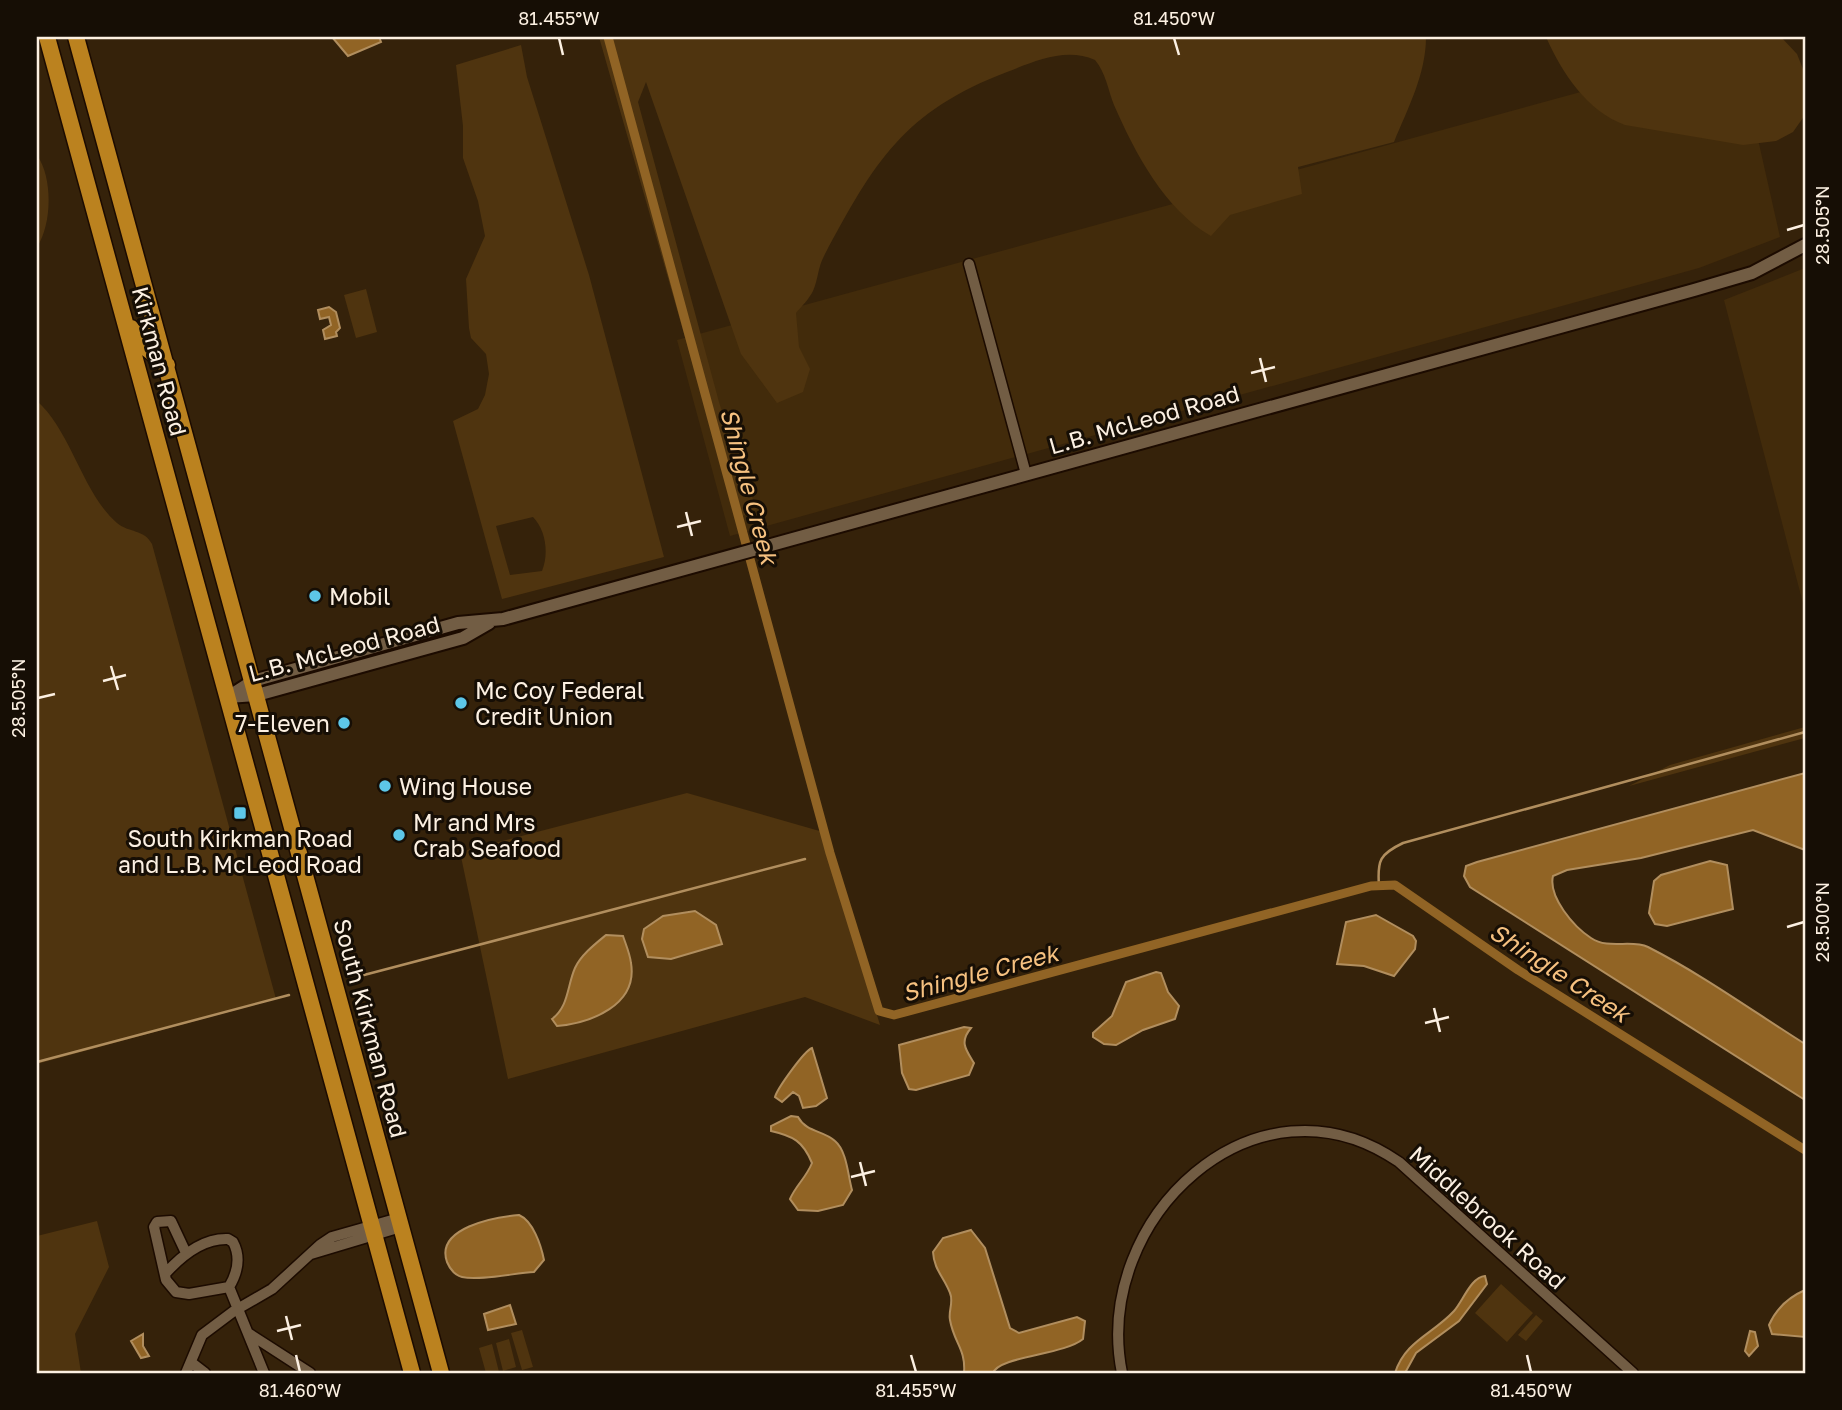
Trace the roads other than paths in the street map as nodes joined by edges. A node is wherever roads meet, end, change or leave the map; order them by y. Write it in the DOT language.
graph roads {
  1 [pos="47,37"];
  2 [pos="76,37"];
  3 [pos="1805,246"];
  4 [pos="969,264"];
  5 [pos="125,320"];
  6 [pos="167,365"];
  7 [pos="1026,474"];
  8 [pos="255,688"];
  9 [pos="228,698"];
  10 [pos="400,1222"];
  11 [pos="373,1231"];
  12 [pos="186,1253"];
  13 [pos="165,1274"];
  14 [pos="229,1287"];
  15 [pos="239,1308"];
  16 [pos="248,1333"];
  17 [pos="192,1363"];
  18 [pos="186,1373"];
  19 [pos="205,1373"];
  20 [pos="264,1373"];
  21 [pos="310,1373"];
  22 [pos="412,1373"];
  23 [pos="441,1373"];
  24 [pos="1122,1373"];
  25 [pos="1633,1373"];
  1 -- 5 [label="main road, Kirkman Road"];
  2 -- 6 [label="main road, Kirkman Road"];
  3 -- 7 [label="street, L.B. McLeod Road"];
  4 -- 7 [label="street"];
  5 -- 6 [label="main road"];
  5 -- 9 [label="main road, Kirkman Road"];
  6 -- 8 [label="main road, Kirkman Road"];
  7 -- 8 [label="street, L.B. McLeod Road"];
  8 -- 9 [label="street, L.B. McLeod Road"];
  8 -- 10 [label="main road, South Kirkman Road"];
  9 -- 11 [label="main road"];
  10 -- 11 [label="street"];
  10 -- 23 [label="main road, South Kirkman Road"];
  11 -- 15 [label="street"];
  11 -- 22 [label="main road"];
  12 -- 13 [label="street"];
  12 -- 13 [label="street"];
  12 -- 14 [label="street"];
  13 -- 14 [label="street"];
  14 -- 15 [label="street"];
  15 -- 16 [label="street"];
  15 -- 17 [label="street"];
  16 -- 20 [label="street"];
  16 -- 21 [label="street"];
  17 -- 18 [label="street"];
  17 -- 19 [label="street"];
  24 -- 25 [label="street, Middlebrook Road"];
}
